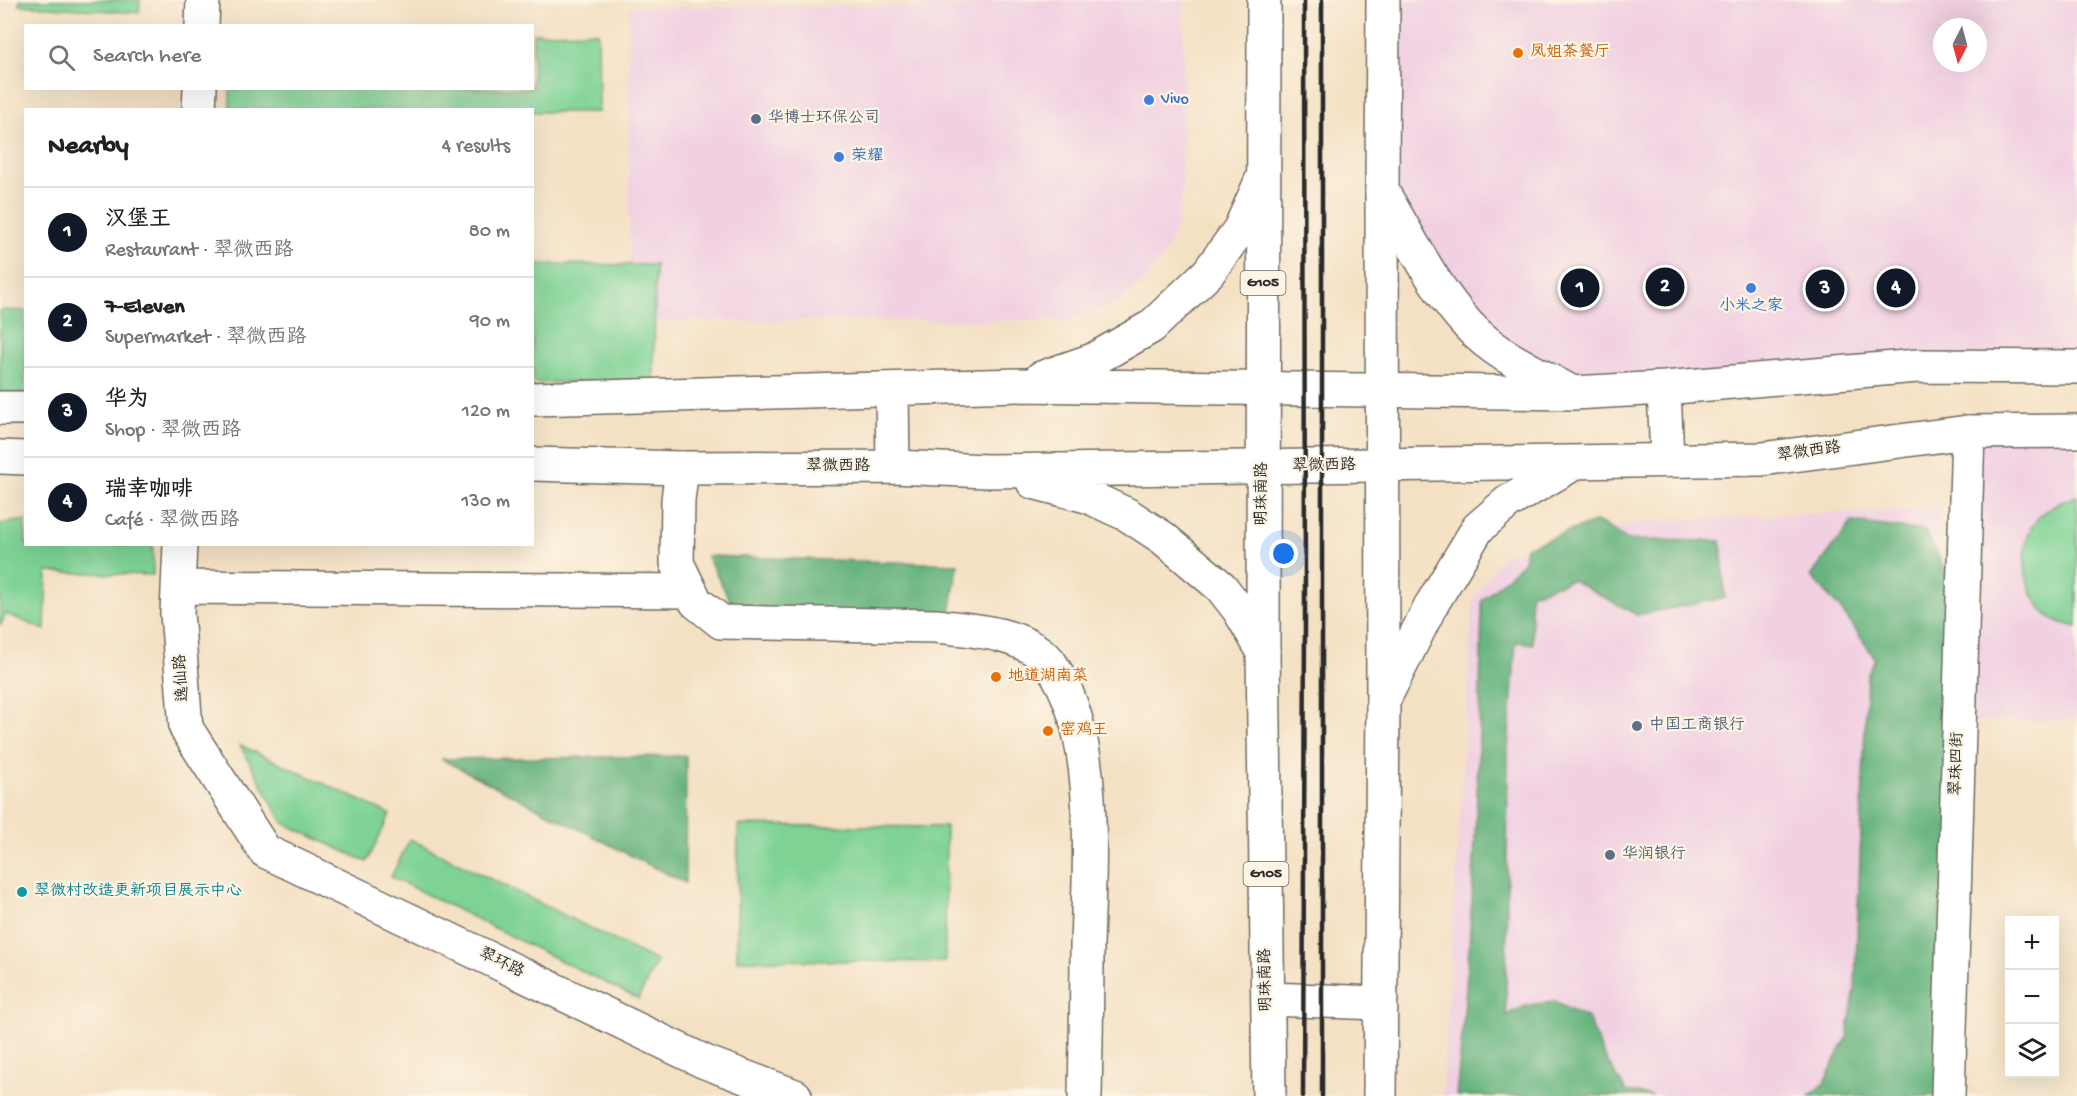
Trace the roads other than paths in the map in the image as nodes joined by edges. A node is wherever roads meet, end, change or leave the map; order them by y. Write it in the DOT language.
graph roads {
  1 [pos="203,0"];
  2 [pos="1264,0"];
  3 [pos="1383,0"];
  4 [pos="202,24"];
  5 [pos="200,90"];
  6 [pos="199,108"];
  7 [pos="1263,177"];
  8 [pos="1382,191"];
  9 [pos="2077,367"];
  10 [pos="1019,385"];
  11 [pos="1664,388"];
  12 [pos="892,389"];
  13 [pos="1262,389"];
  14 [pos="1382,390"];
  15 [pos="1573,393"];
  16 [pos="534,399"];
  17 [pos="0,408"];
  18 [pos="24,408"];
  19 [pos="2077,431"];
  20 [pos="1968,432"];
  21 [pos="0,457"];
  22 [pos="24,458"];
  23 [pos="1667,460"];
  24 [pos="1575,463"];
  25 [pos="534,464"];
  26 [pos="1382,466"];
  27 [pos="892,467"];
  28 [pos="682,468"];
  29 [pos="1263,468"];
  30 [pos="988,471"];
  31 [pos="180,546"];
  32 [pos="179,587"];
  33 [pos="691,591"];
  34 [pos="1263,651"];
  35 [pos="1383,701"];
  36 [pos="232,799"];
  37 [pos="1268,999"];
  38 [pos="1380,1003"];
  39 [pos="795,1096"];
  40 [pos="1085,1096"];
  41 [pos="1269,1096"];
  42 [pos="1380,1096"];
  43 [pos="1948,1096"];
  1 -- 4 [label="main road"];
  2 -- 7 [label="main road, 明珠南路 / G105"];
  3 -- 8 [label="main road"];
  5 -- 6 [label="main road"];
  7 -- 10 [label="main road"];
  7 -- 13 [label="main road, 明珠南路 / G105"];
  8 -- 14 [label="main road"];
  8 -- 15 [label="main road"];
  9 -- 11 [label="main road"];
  10 -- 12 [label="main road"];
  10 -- 13 [label="main road"];
  11 -- 15 [label="main road"];
  11 -- 23 [label="main road"];
  12 -- 16 [label="main road"];
  12 -- 27 [label="main road"];
  13 -- 14 [label="main road"];
  13 -- 29 [label="main road, 明珠南路 / G105"];
  14 -- 15 [label="main road"];
  14 -- 26 [label="main road"];
  17 -- 18 [label="main road"];
  19 -- 20 [label="main road, 翠微西路"];
  20 -- 23 [label="main road, 翠微西路"];
  20 -- 43 [label="main road, 翠珠四街"];
  21 -- 22 [label="main road"];
  23 -- 24 [label="main road, 翠微西路"];
  24 -- 26 [label="main road, 翠微西路"];
  24 -- 35 [label="main road"];
  25 -- 28 [label="main road, 翠微西路"];
  26 -- 29 [label="main road, 翠微西路"];
  26 -- 35 [label="main road"];
  27 -- 28 [label="main road, 翠微西路"];
  27 -- 30 [label="main road, 翠微西路"];
  28 -- 33 [label="main road"];
  29 -- 30 [label="main road, 翠微西路"];
  29 -- 34 [label="main road, 明珠南路 / G105"];
  30 -- 34 [label="main road"];
  31 -- 32 [label="main road, 逸仙路"];
  32 -- 33 [label="main road"];
  32 -- 36 [label="main road, 逸仙路"];
  33 -- 40 [label="main road"];
  34 -- 37 [label="main road, 明珠南路 / G105"];
  35 -- 38 [label="main road"];
  36 -- 39 [label="main road, 翠环路"];
  37 -- 38 [label="main road"];
  37 -- 41 [label="main road, 明珠南路 / G105"];
  38 -- 42 [label="main road"];
}
